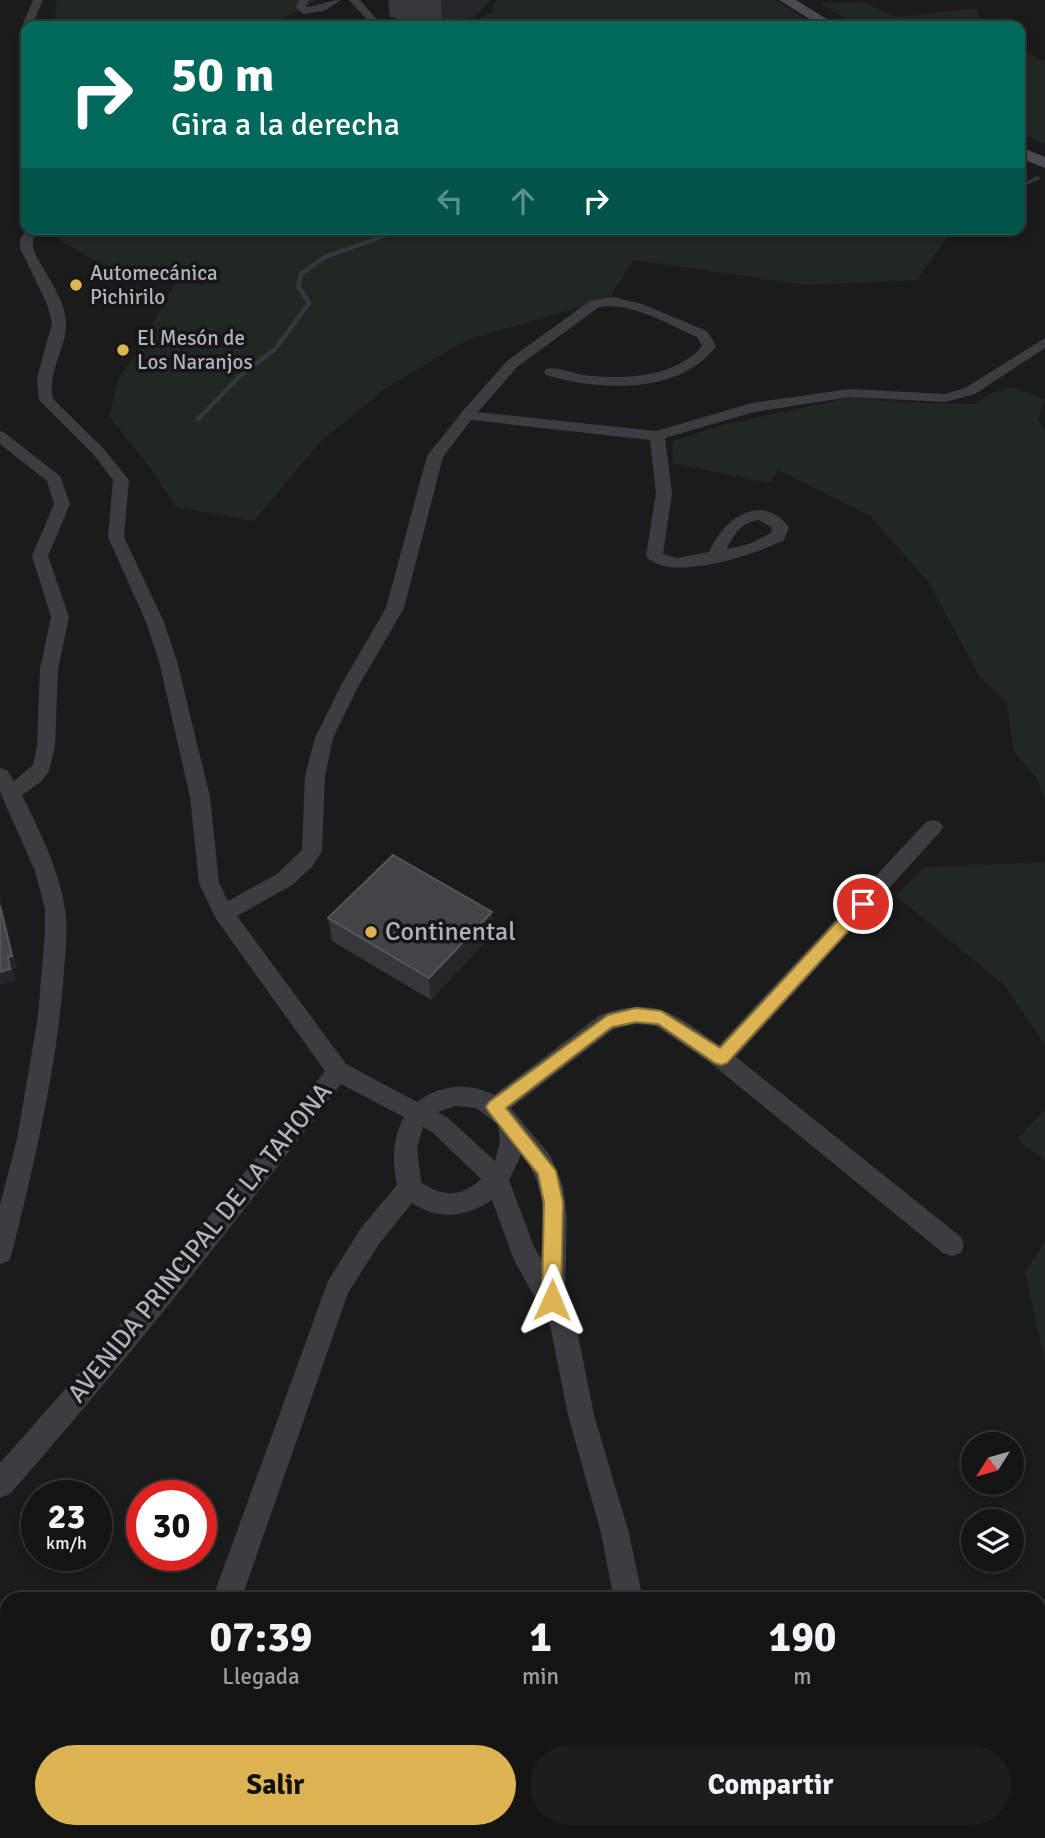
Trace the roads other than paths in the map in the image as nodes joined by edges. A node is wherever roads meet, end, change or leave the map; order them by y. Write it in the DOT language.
graph roads {
  1 [pos="37,0"];
  2 [pos="304,0"];
  3 [pos="336,0"];
  4 [pos="354,0"];
  5 [pos="786,0"];
  6 [pos="804,0"];
  7 [pos="29,21"];
  8 [pos="373,21"];
  9 [pos="822,21"];
  10 [pos="840,21"];
  11 [pos="1025,144"];
  12 [pos="1045,153"];
  13 [pos="1025,154"];
  14 [pos="1045,163"];
  15 [pos="29,235"];
  16 [pos="1045,342"];
  17 [pos="551,372"];
  18 [pos="467,415"];
  19 [pos="0,436"];
  20 [pos="657,436"];
  21 [pos="716,556"];
  22 [pos="6,784"];
  23 [pos="933,827"];
  24 [pos="223,913"];
  25 [pos="721,1058"];
  26 [pos="338,1071"];
  27 [pos="502,1115"];
  28 [pos="419,1116"];
  29 [pos="497,1179"];
  30 [pos="410,1188"];
  31 [pos="952,1245"];
  32 [pos="0,1253"];
  33 [pos="552,1300"];
  34 [pos="0,1484"];
  35 [pos="229,1592"];
  36 [pos="627,1592"];
  1 -- 7 [label="street"];
  2 -- 3 [label="street"];
  4 -- 8 [label="street"];
  5 -- 9 [label="main road"];
  6 -- 10 [label="main road"];
  11 -- 12 [label="main road"];
  13 -- 14 [label="main road"];
  15 -- 24 [label="street"];
  16 -- 20 [label="street"];
  17 -- 18 [label="street"];
  18 -- 20 [label="street"];
  18 -- 24 [label="street"];
  19 -- 22 [label="street"];
  20 -- 21 [label="street"];
  22 -- 32 [label="street"];
  23 -- 25 [label="street"];
  24 -- 26 [label="street"];
  25 -- 27 [label="street"];
  25 -- 31 [label="street"];
  26 -- 28 [label="street, AVENIDA PRINCIPAL DE LA TAHONA"];
  26 -- 34 [label="street, AVENIDA PRINCIPAL DE LA TAHONA"];
  27 -- 28 [label="street"];
  27 -- 29 [label="street"];
  27 -- 33 [label="street, AVENIDA PRINCIPAL DE LA TAHONA"];
  28 -- 29 [label="street, AVENIDA PRINCIPAL DE LA TAHONA"];
  28 -- 30 [label="street"];
  29 -- 30 [label="street"];
  29 -- 33 [label="street, AVENIDA PRINCIPAL DE LA TAHONA"];
  30 -- 35 [label="street"];
  33 -- 36 [label="street, AVENIDA PRINCIPAL DE LA TAHONA"];
}
